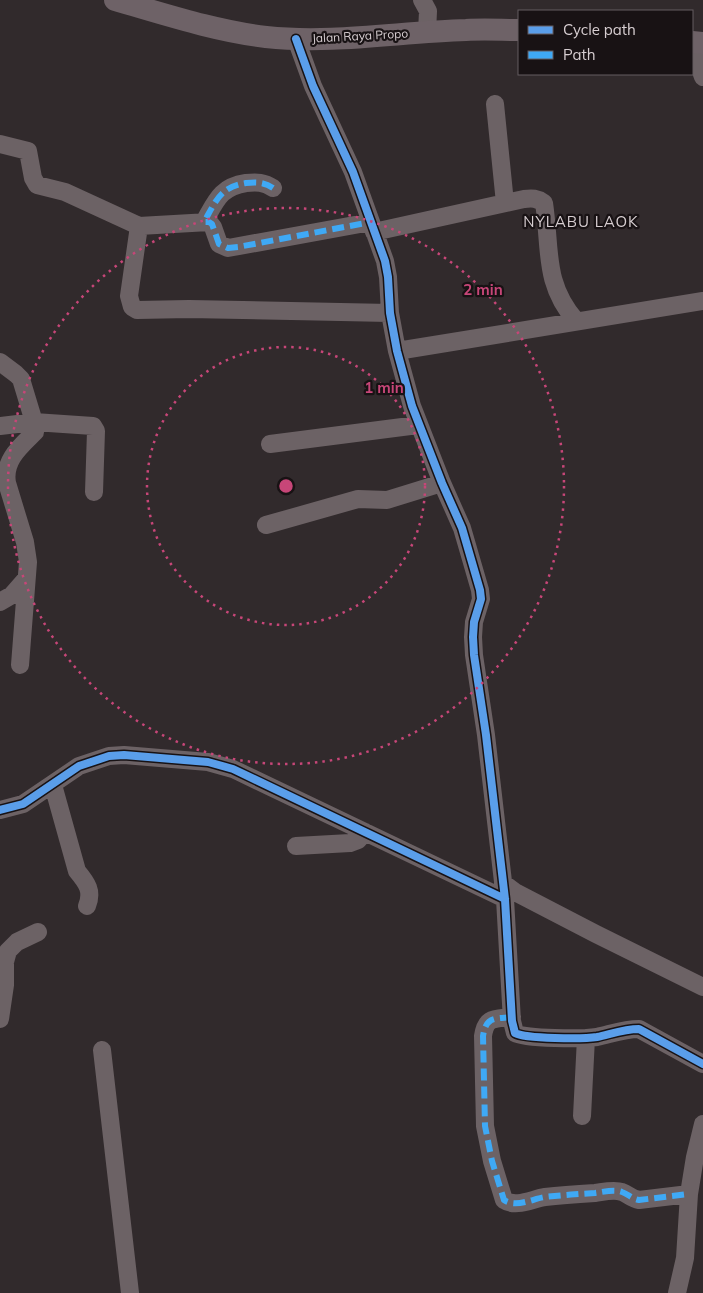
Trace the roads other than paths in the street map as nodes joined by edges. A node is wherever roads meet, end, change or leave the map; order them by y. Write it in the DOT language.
graph roads {
  1 [pos="115,0"];
  2 [pos="422,0"];
  3 [pos="518,30"];
  4 [pos="427,33"];
  5 [pos="296,39"];
  6 [pos="693,49"];
  7 [pos="703,77"];
  8 [pos="495,104"];
  9 [pos="0,144"];
  10 [pos="273,188"];
  11 [pos="505,203"];
  12 [pos="204,222"];
  13 [pos="138,226"];
  14 [pos="373,227"];
  15 [pos="703,301"];
  16 [pos="390,313"];
  17 [pos="576,320"];
  18 [pos="397,351"];
  19 [pos="0,362"];
  20 [pos="34,422"];
  21 [pos="418,425"];
  22 [pos="0,426"];
  23 [pos="270,444"];
  24 [pos="5,462"];
  25 [pos="442,483"];
  26 [pos="94,492"];
  27 [pos="266,525"];
  28 [pos="26,579"];
  29 [pos="0,602"];
  30 [pos="20,666"];
  31 [pos="53,785"];
  32 [pos="0,810"];
  33 [pos="364,832"];
  34 [pos="296,846"];
  35 [pos="504,891"];
  36 [pos="87,906"];
  37 [pos="38,932"];
  38 [pos="2,985"];
  39 [pos="703,987"];
  40 [pos="512,1017"];
  41 [pos="0,1019"];
  42 [pos="586,1038"];
  43 [pos="102,1050"];
  44 [pos="703,1064"];
  45 [pos="582,1116"];
  46 [pos="703,1124"];
  47 [pos="689,1194"];
  48 [pos="130,1293"];
  49 [pos="677,1293"];
  1 -- 5 [label="main road, Jalan Raya Propo"];
  2 -- 4 [label="street"];
  3 -- 4 [label="main road, Jalan Raya Propo"];
  4 -- 5 [label="main road, Jalan Raya Propo"];
  5 -- 14 [label="street"];
  6 -- 7 [label="street"];
  8 -- 11 [label="street"];
  9 -- 13 [label="street"];
  10 -- 12 [label="street"];
  11 -- 14 [label="street"];
  11 -- 17 [label="street"];
  12 -- 13 [label="street"];
  12 -- 14 [label="street"];
  13 -- 16 [label="street"];
  14 -- 16 [label="street"];
  15 -- 17 [label="street"];
  16 -- 18 [label="street"];
  17 -- 18 [label="street"];
  18 -- 21 [label="street"];
  19 -- 20 [label="street"];
  20 -- 22 [label="street"];
  20 -- 24 [label="street"];
  20 -- 26 [label="street"];
  21 -- 23 [label="street"];
  21 -- 25 [label="street"];
  24 -- 28 [label="street"];
  25 -- 27 [label="street"];
  25 -- 35 [label="street"];
  28 -- 29 [label="street"];
  28 -- 30 [label="street"];
  31 -- 32 [label="street"];
  31 -- 33 [label="street"];
  31 -- 36 [label="street"];
  33 -- 34 [label="street"];
  33 -- 35 [label="street"];
  35 -- 39 [label="street"];
  35 -- 40 [label="street"];
  37 -- 38 [label="street"];
  38 -- 41 [label="street"];
  40 -- 42 [label="street"];
  40 -- 47 [label="street"];
  42 -- 44 [label="street"];
  42 -- 45 [label="street"];
  43 -- 48 [label="street"];
  46 -- 47 [label="street"];
  47 -- 49 [label="street"];
}
